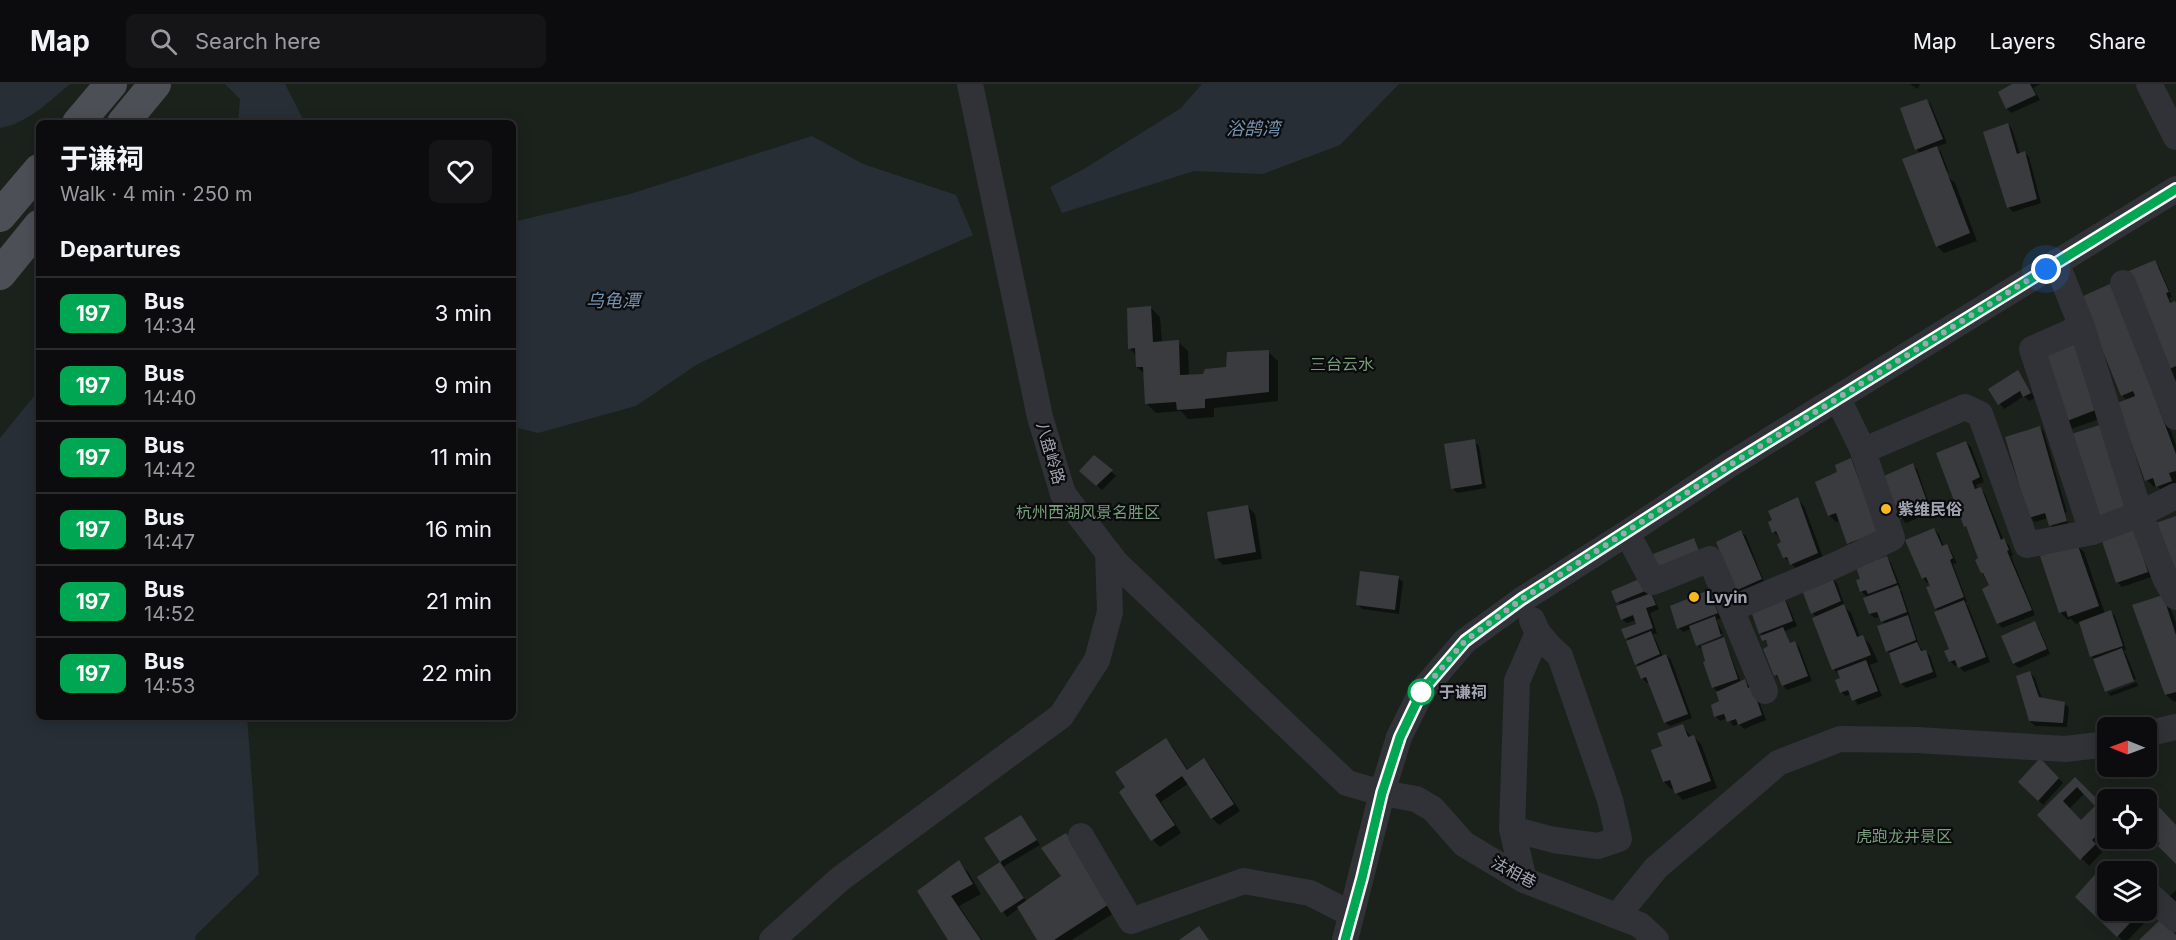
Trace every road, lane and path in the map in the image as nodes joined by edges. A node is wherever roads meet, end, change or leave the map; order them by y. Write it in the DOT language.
graph roads {
  1 [pos="111,84"];
  2 [pos="155,84"];
  3 [pos="970,84"];
  4 [pos="2149,84"];
  5 [pos="81,120"];
  6 [pos="125,120"];
  7 [pos="2176,137"];
  8 [pos="36,174"];
  9 [pos="2176,189"];
  10 [pos="0,216"];
  11 [pos="36,230"];
  12 [pos="2056,262"];
  13 [pos="0,274"];
  14 [pos="2123,283"];
  15 [pos="2082,327"];
  16 [pos="1838,399"];
  17 [pos="2176,417"];
  18 [pos="1862,448"];
  19 [pos="2176,496"];
  20 [pos="2140,514"];
  21 [pos="2092,532"];
  22 [pos="1627,533"];
  23 [pos="1108,552"];
  24 [pos="2176,597"];
  25 [pos="1522,599"];
  26 [pos="1731,609"];
  27 [pos="1538,633"];
  28 [pos="1765,691"];
  29 [pos="2176,727"];
  30 [pos="2157,731"];
  31 [pos="2097,745"];
  32 [pos="1382,793"];
  33 [pos="1512,830"];
  34 [pos="1081,836"];
  35 [pos="1524,880"];
  36 [pos="2157,902"];
  37 [pos="1351,914"];
  38 [pos="1617,916"];
  39 [pos="2176,919"];
  40 [pos="772,940"];
  41 [pos="1345,940"];
  42 [pos="1656,940"];
  1 -- 5 [label="main road"];
  2 -- 6 [label="main road"];
  3 -- 23 [label="street, 八盘岭路"];
  4 -- 7 [label="street"];
  8 -- 10 [label="main road"];
  9 -- 12 [label="street"];
  11 -- 13 [label="main road"];
  12 -- 15 [label="street"];
  12 -- 16 [label="street"];
  14 -- 17 [label="street"];
  15 -- 20 [label="street"];
  15 -- 21 [label="street"];
  16 -- 18 [label="street"];
  16 -- 22 [label="street"];
  18 -- 21 [label="street"];
  18 -- 26 [label="street"];
  19 -- 20 [label="street"];
  20 -- 21 [label="street"];
  20 -- 24 [label="street"];
  22 -- 25 [label="street"];
  22 -- 26 [label="street"];
  23 -- 32 [label="street, 八盘岭路"];
  23 -- 40 [label="street"];
  25 -- 27 [label="street"];
  25 -- 32 [label="street"];
  26 -- 28 [label="street"];
  27 -- 33 [label="street"];
  27 -- 33 [label="street"];
  29 -- 30 [label="street"];
  31 -- 38 [label="street"];
  32 -- 35 [label="street, 法相巷"];
  32 -- 37 [label="street"];
  33 -- 35 [label="street"];
  34 -- 37 [label="street"];
  35 -- 38 [label="street, 法相巷"];
  36 -- 39 [label="street"];
  37 -- 41 [label="street"];
  38 -- 42 [label="street, 法相巷"];
}
